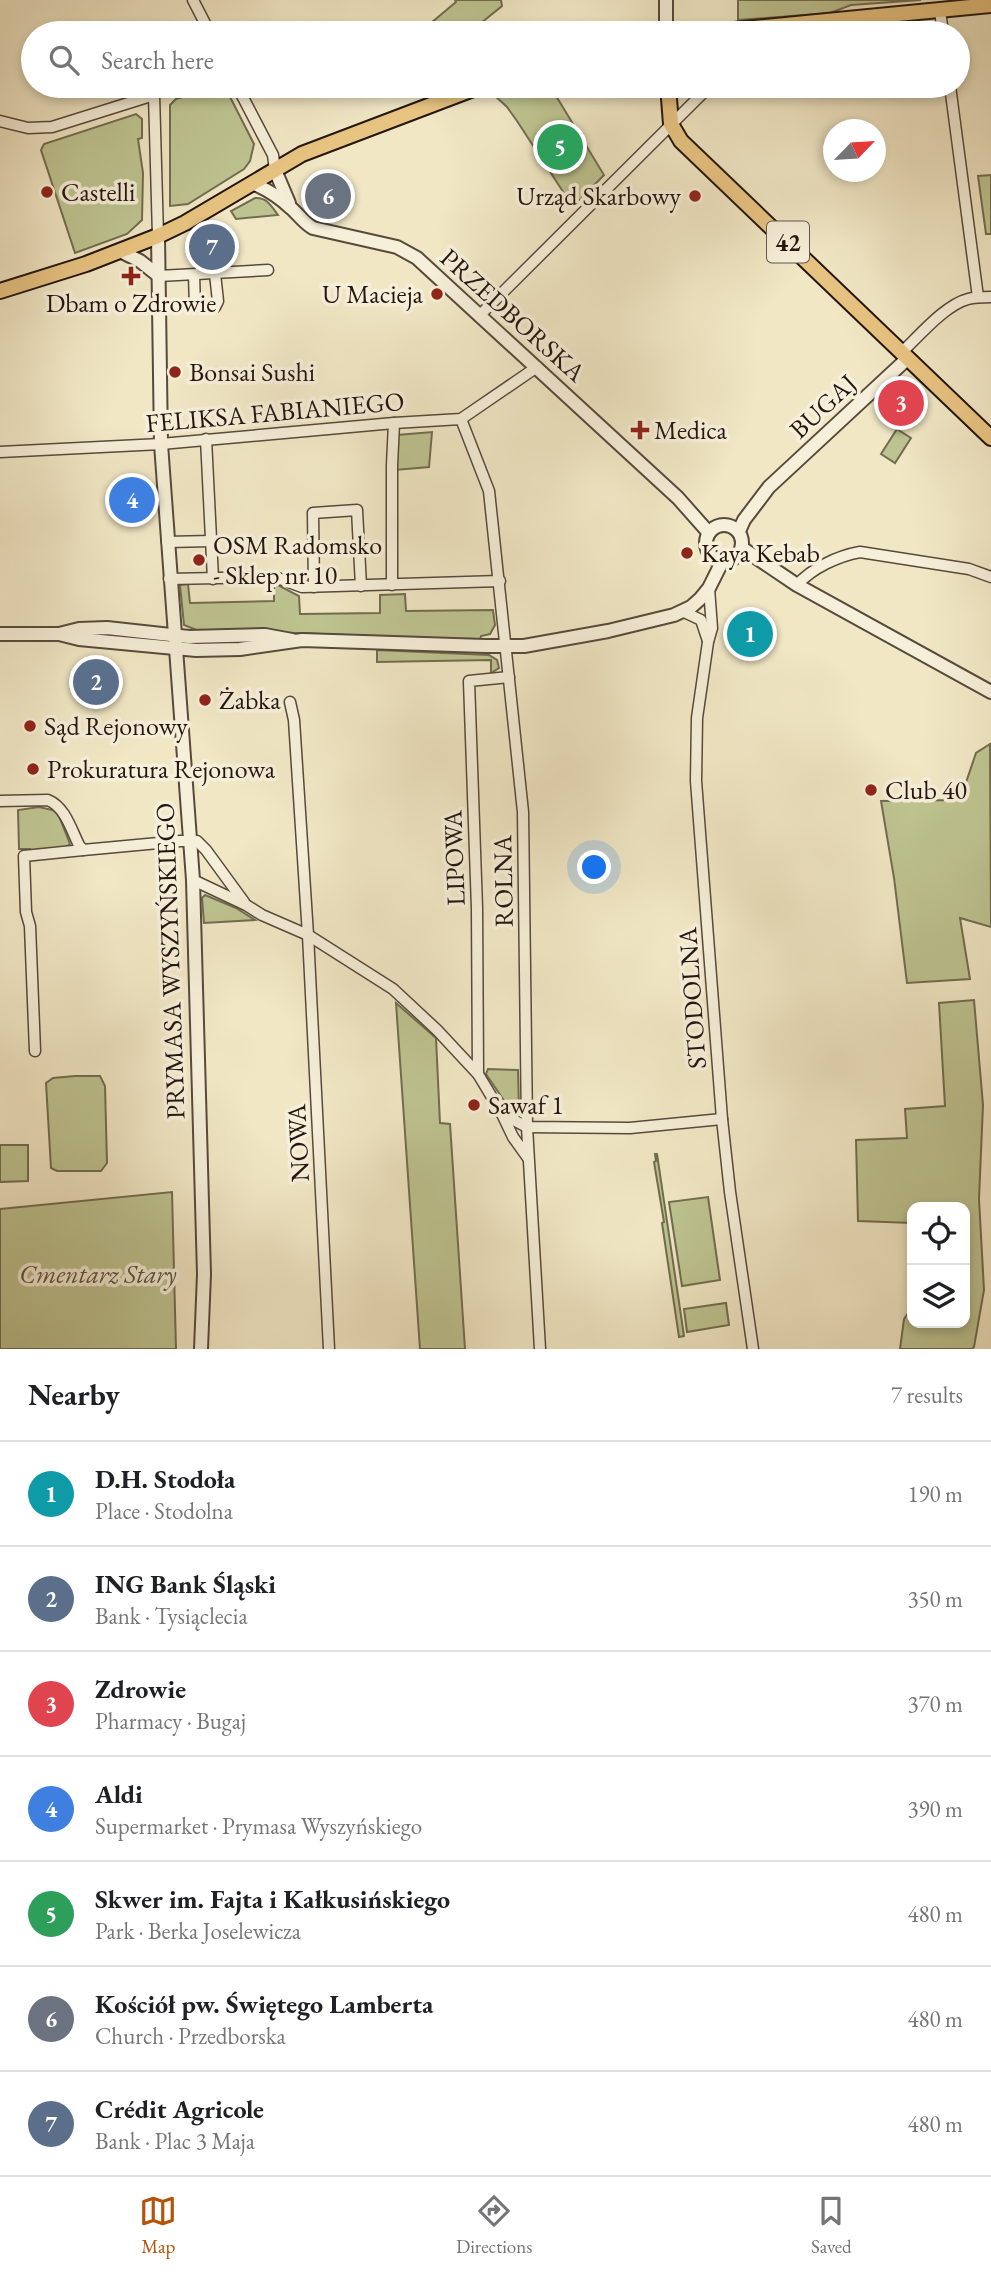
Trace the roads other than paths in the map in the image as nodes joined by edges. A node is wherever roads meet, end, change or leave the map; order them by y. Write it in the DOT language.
graph roads {
  1 [pos="193,0"];
  2 [pos="666,0"];
  3 [pos="991,5"];
  4 [pos="940,11"];
  5 [pos="204,21"];
  6 [pos="666,21"];
  7 [pos="848,21"];
  8 [pos="941,21"];
  9 [pos="144,98"];
  10 [pos="153,98"];
  11 [pos="243,98"];
  12 [pos="449,98"];
  13 [pos="669,98"];
  14 [pos="698,98"];
  15 [pos="952,98"];
  16 [pos="0,121"];
  17 [pos="671,124"];
  18 [pos="275,170"];
  19 [pos="252,183"];
  20 [pos="293,209"];
  21 [pos="158,236"];
  22 [pos="120,251"];
  23 [pos="268,270"];
  24 [pos="215,274"];
  25 [pos="194,275"];
  26 [pos="159,276"];
  27 [pos="0,291"];
  28 [pos="991,297"];
  29 [pos="978,298"];
  30 [pos="480,315"];
  31 [pos="905,355"];
  32 [pos="537,366"];
  33 [pos="461,419"];
  34 [pos="394,422"];
  35 [pos="991,438"];
  36 [pos="206,439"];
  37 [pos="161,444"];
  38 [pos="0,452"];
  39 [pos="724,529"];
  40 [pos="212,541"];
  41 [pos="167,542"];
  42 [pos="739,553"];
  43 [pos="717,559"];
  44 [pos="991,577"];
  45 [pos="169,579"];
  46 [pos="214,579"];
  47 [pos="500,581"];
  48 [pos="791,582"];
  49 [pos="392,585"];
  50 [pos="361,586"];
  51 [pos="314,587"];
  52 [pos="709,588"];
  53 [pos="682,611"];
  54 [pos="0,634"];
  55 [pos="59,634"];
  56 [pos="174,635"];
  57 [pos="294,640"];
  58 [pos="708,642"];
  59 [pos="507,646"];
  60 [pos="175,649"];
  61 [pos="509,677"];
  62 [pos="991,692"];
  63 [pos="289,702"];
  64 [pos="0,801"];
  65 [pos="189,840"];
  66 [pos="83,849"];
  67 [pos="193,880"];
  68 [pos="246,905"];
  69 [pos="308,935"];
  70 [pos="34,1051"];
  71 [pos="478,1074"];
  72 [pos="502,1114"];
  73 [pos="722,1119"];
  74 [pos="527,1127"];
  75 [pos="528,1159"];
  76 [pos="201,1349"];
  77 [pos="329,1349"];
  78 [pos="540,1349"];
  79 [pos="753,1349"];
  1 -- 5 [label="street"];
  2 -- 6 [label="street"];
  3 -- 4 [label="main road"];
  4 -- 7 [label="main road"];
  4 -- 8 [label="street"];
  9 -- 16 [label="street"];
  10 -- 21 [label="street"];
  11 -- 18 [label="street"];
  12 -- 18 [label="main road"];
  13 -- 17 [label="main road"];
  14 -- 17 [label="street"];
  15 -- 29 [label="street"];
  17 -- 30 [label="street"];
  17 -- 31 [label="main road, 42"];
  18 -- 19 [label="main road"];
  18 -- 20 [label="street, PRZEDBORSKA"];
  19 -- 20 [label="street, PRZEDBORSKA"];
  19 -- 21 [label="main road"];
  20 -- 30 [label="street, PRZEDBORSKA"];
  21 -- 22 [label="main road"];
  21 -- 26 [label="street, PRYMASA WYSZYŃSKIEGO"];
  22 -- 26 [label="street"];
  22 -- 27 [label="main road"];
  23 -- 24 [label="street"];
  24 -- 25 [label="street"];
  24 -- 25 [label="street"];
  25 -- 26 [label="street"];
  26 -- 37 [label="street, PRYMASA WYSZYŃSKIEGO"];
  28 -- 29 [label="street, BUGAJ"];
  29 -- 31 [label="street, BUGAJ"];
  30 -- 32 [label="street, PRZEDBORSKA"];
  31 -- 35 [label="main road, 42"];
  31 -- 39 [label="street, BUGAJ"];
  32 -- 33 [label="street"];
  32 -- 39 [label="street, PRZEDBORSKA"];
  33 -- 34 [label="street, FELIKSA FABIANIEGO"];
  33 -- 47 [label="street, ROLNA"];
  34 -- 36 [label="street, FELIKSA FABIANIEGO"];
  34 -- 49 [label="street"];
  36 -- 37 [label="street, FELIKSA FABIANIEGO"];
  36 -- 40 [label="street"];
  37 -- 38 [label="street, FELIKSA FABIANIEGO"];
  37 -- 41 [label="street, PRYMASA WYSZYŃSKIEGO"];
  39 -- 42 [label="street"];
  39 -- 43 [label="street"];
  40 -- 41 [label="street"];
  40 -- 46 [label="street"];
  41 -- 45 [label="street, PRYMASA WYSZYŃSKIEGO"];
  42 -- 43 [label="street"];
  42 -- 48 [label="street"];
  43 -- 52 [label="street"];
  43 -- 53 [label="street"];
  44 -- 48 [label="street"];
  45 -- 46 [label="street"];
  45 -- 56 [label="street, PRYMASA WYSZYŃSKIEGO"];
  46 -- 51 [label="street"];
  47 -- 49 [label="street"];
  47 -- 59 [label="street, ROLNA"];
  48 -- 62 [label="street"];
  49 -- 50 [label="street"];
  50 -- 51 [label="street"];
  50 -- 51 [label="street"];
  52 -- 53 [label="street"];
  52 -- 58 [label="street, STODOLNA"];
  53 -- 58 [label="street"];
  53 -- 59 [label="street"];
  54 -- 55 [label="street"];
  55 -- 56 [label="street"];
  55 -- 60 [label="street"];
  56 -- 57 [label="street"];
  56 -- 60 [label="street, PRYMASA WYSZYŃSKIEGO"];
  57 -- 59 [label="street"];
  57 -- 60 [label="street"];
  58 -- 73 [label="street, STODOLNA"];
  59 -- 61 [label="street, ROLNA"];
  60 -- 65 [label="street, PRYMASA WYSZYŃSKIEGO"];
  61 -- 71 [label="street, LIPOWA"];
  61 -- 74 [label="street, ROLNA"];
  63 -- 69 [label="street, NOWA"];
  64 -- 66 [label="street"];
  65 -- 66 [label="street"];
  65 -- 67 [label="street, PRYMASA WYSZYŃSKIEGO"];
  65 -- 68 [label="street"];
  66 -- 70 [label="street"];
  67 -- 68 [label="street"];
  67 -- 76 [label="street, PRYMASA WYSZYŃSKIEGO"];
  68 -- 69 [label="street"];
  69 -- 71 [label="street"];
  69 -- 77 [label="street, NOWA"];
  71 -- 72 [label="street"];
  72 -- 74 [label="street"];
  72 -- 75 [label="street"];
  73 -- 74 [label="street"];
  73 -- 79 [label="street, STODOLNA"];
  74 -- 75 [label="street, ROLNA"];
  75 -- 78 [label="street, ROLNA"];
}
